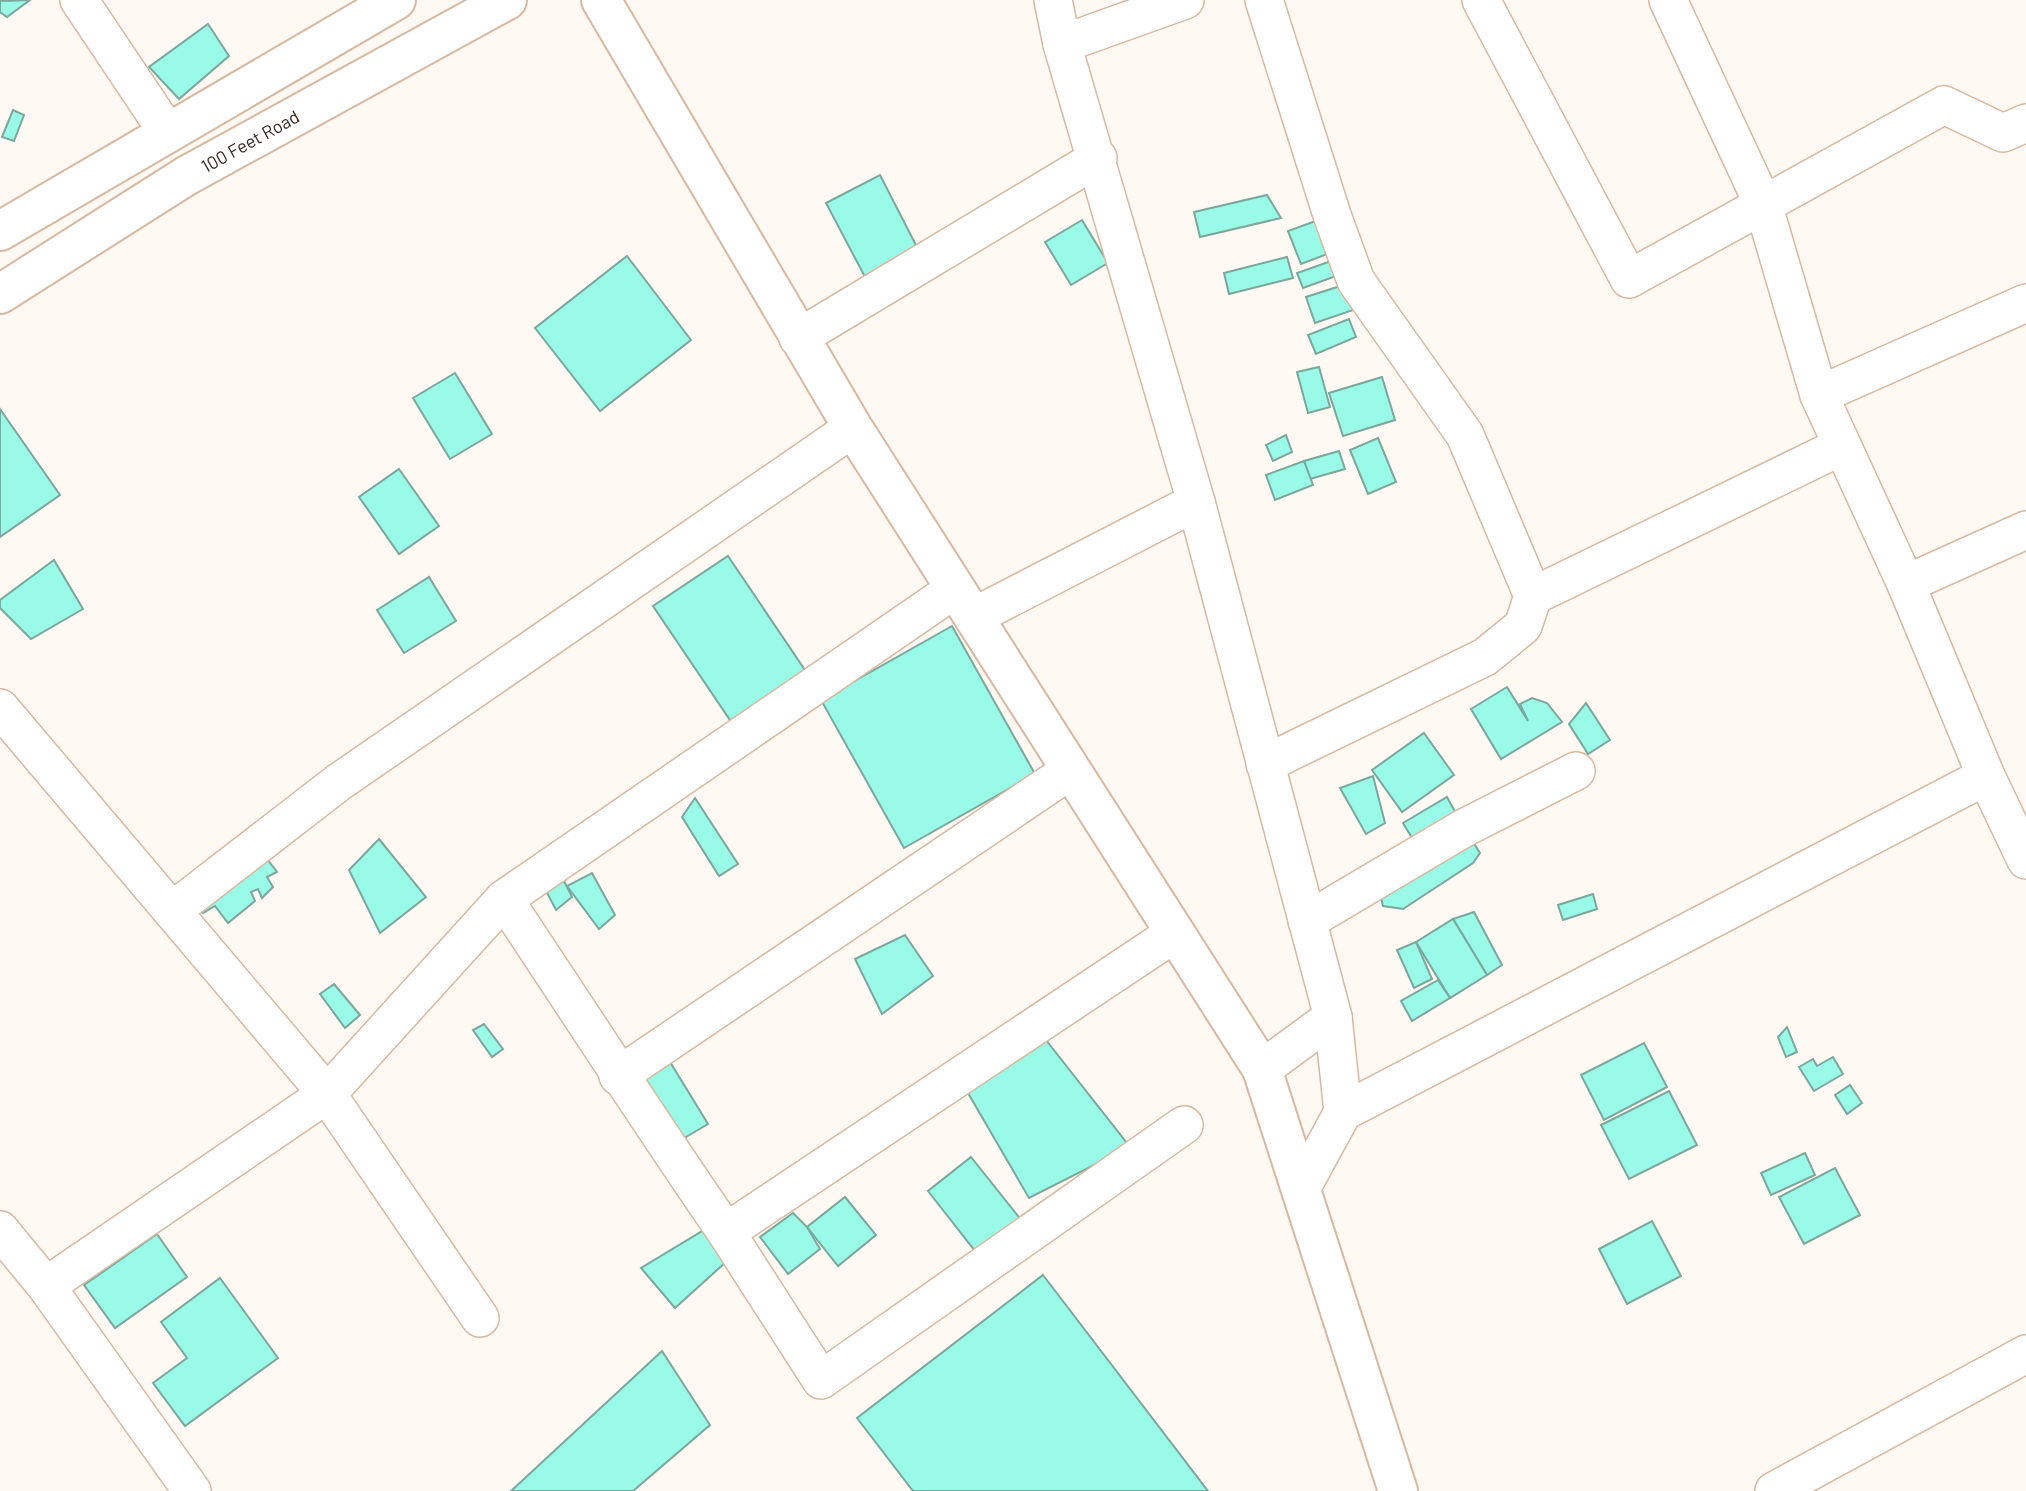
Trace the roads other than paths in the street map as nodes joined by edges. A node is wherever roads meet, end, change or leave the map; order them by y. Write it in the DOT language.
graph roads {
  1 [pos="79,0"];
  2 [pos="396,0"];
  3 [pos="507,0"];
  4 [pos="601,0"];
  5 [pos="1053,0"];
  6 [pos="1185,0"];
  7 [pos="1264,0"];
  8 [pos="1481,0"];
  9 [pos="1668,0"];
  10 [pos="1062,44"];
  11 [pos="2026,123"];
  12 [pos="168,132"];
  13 [pos="1098,158"];
  14 [pos="1763,204"];
  15 [pos="0,231"];
  16 [pos="0,293"];
  17 [pos="2026,303"];
  18 [pos="798,338"];
  19 [pos="1819,395"];
  20 [pos="853,428"];
  21 [pos="1842,446"];
  22 [pos="1196,502"];
  23 [pos="2026,530"];
  24 [pos="1906,584"];
  25 [pos="1533,596"];
  26 [pos="964,603"];
  27 [pos="0,708"];
  28 [pos="1265,764"];
  29 [pos="1071,770"];
  30 [pos="1576,771"];
  31 [pos="1986,776"];
  32 [pos="2026,860"];
  33 [pos="504,899"];
  34 [pos="172,911"];
  35 [pos="1307,921"];
  36 [pos="1175,933"];
  37 [pos="1333,1017"];
  38 [pos="1262,1069"];
  39 [pos="618,1076"];
  40 [pos="327,1094"];
  41 [pos="1343,1112"];
  42 [pos="1184,1125"];
  43 [pos="1301,1189"];
  44 [pos="0,1230"];
  45 [pos="726,1232"];
  46 [pos="46,1286"];
  47 [pos="480,1318"];
  48 [pos="2026,1354"];
  49 [pos="192,1491"];
  50 [pos="1398,1491"];
  51 [pos="1774,1491"];
  1 -- 12 [label="street"];
  2 -- 12 [label="street"];
  3 -- 16 [label="street, 100 Feet Road"];
  4 -- 18 [label="street"];
  5 -- 10 [label="street"];
  6 -- 10 [label="street"];
  7 -- 25 [label="street"];
  8 -- 14 [label="street"];
  9 -- 14 [label="street"];
  10 -- 13 [label="street"];
  11 -- 14 [label="street"];
  12 -- 15 [label="street"];
  13 -- 18 [label="street"];
  13 -- 22 [label="street"];
  14 -- 19 [label="street"];
  17 -- 19 [label="street"];
  18 -- 20 [label="street"];
  19 -- 21 [label="street"];
  20 -- 26 [label="street"];
  20 -- 34 [label="street"];
  21 -- 24 [label="street"];
  21 -- 25 [label="street"];
  22 -- 26 [label="street"];
  22 -- 28 [label="street"];
  23 -- 24 [label="street"];
  24 -- 31 [label="street"];
  25 -- 28 [label="street"];
  26 -- 29 [label="street"];
  26 -- 33 [label="street"];
  27 -- 34 [label="street"];
  28 -- 35 [label="street"];
  29 -- 36 [label="street"];
  29 -- 39 [label="street"];
  30 -- 35 [label="street"];
  31 -- 32 [label="street"];
  31 -- 41 [label="street"];
  33 -- 39 [label="street"];
  33 -- 40 [label="street"];
  34 -- 40 [label="street"];
  35 -- 37 [label="street"];
  36 -- 38 [label="street"];
  36 -- 45 [label="street"];
  37 -- 38 [label="street"];
  37 -- 41 [label="street"];
  38 -- 43 [label="street"];
  39 -- 45 [label="street"];
  40 -- 46 [label="street"];
  40 -- 47 [label="street"];
  41 -- 43 [label="street"];
  42 -- 45 [label="street"];
  43 -- 50 [label="street"];
  44 -- 46 [label="street"];
  46 -- 49 [label="street"];
  48 -- 51 [label="street"];
}
